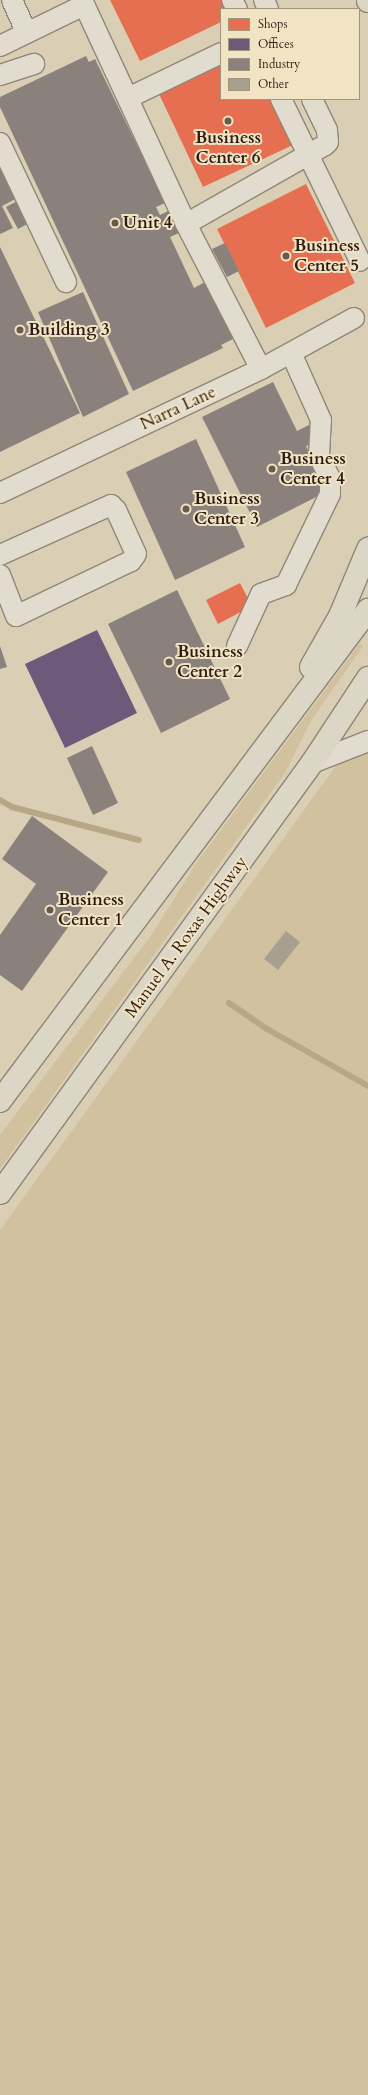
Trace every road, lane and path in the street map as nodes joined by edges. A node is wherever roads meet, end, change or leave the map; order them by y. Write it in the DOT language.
graph roads {
  1 [pos="12,0"];
  2 [pos="83,3"];
  3 [pos="27,33"];
  4 [pos="0,46"];
  5 [pos="220,53"];
  6 [pos="34,64"];
  7 [pos="0,75"];
  8 [pos="128,98"];
  9 [pos="282,100"];
  10 [pos="312,100"];
  11 [pos="0,143"];
  12 [pos="309,155"];
  13 [pos="186,224"];
  14 [pos="360,262"];
  15 [pos="66,282"];
  16 [pos="354,318"];
  17 [pos="291,353"];
  18 [pos="261,368"];
  19 [pos="0,492"];
  20 [pos="368,549"];
  21 [pos="0,555"];
  22 [pos="0,575"];
  23 [pos="368,610"];
  24 [pos="237,646"];
  25 [pos="368,678"];
  26 [pos="368,741"];
  27 [pos="260,756"];
  28 [pos="312,763"];
  29 [pos="0,1101"];
  30 [pos="0,1193"];
  1 -- 3 [label="street"];
  2 -- 3 [label="street"];
  2 -- 8 [label="street"];
  3 -- 4 [label="street"];
  5 -- 8 [label="street"];
  6 -- 7 [label="street"];
  8 -- 13 [label="street"];
  9 -- 12 [label="street"];
  10 -- 12 [label="street"];
  11 -- 15 [label="street"];
  12 -- 13 [label="street"];
  12 -- 14 [label="street"];
  13 -- 18 [label="street"];
  16 -- 17 [label="street, Narra Lane"];
  17 -- 18 [label="street, Narra Lane"];
  17 -- 24 [label="street"];
  18 -- 19 [label="street, Narra Lane"];
  20 -- 27 [label="main road"];
  21 -- 22 [label="street"];
  23 -- 27 [label="main road"];
  25 -- 28 [label="main road, Manuel A. Roxas Highway"];
  26 -- 28 [label="street"];
  27 -- 29 [label="main road"];
  28 -- 30 [label="main road, Manuel A. Roxas Highway"];
}
